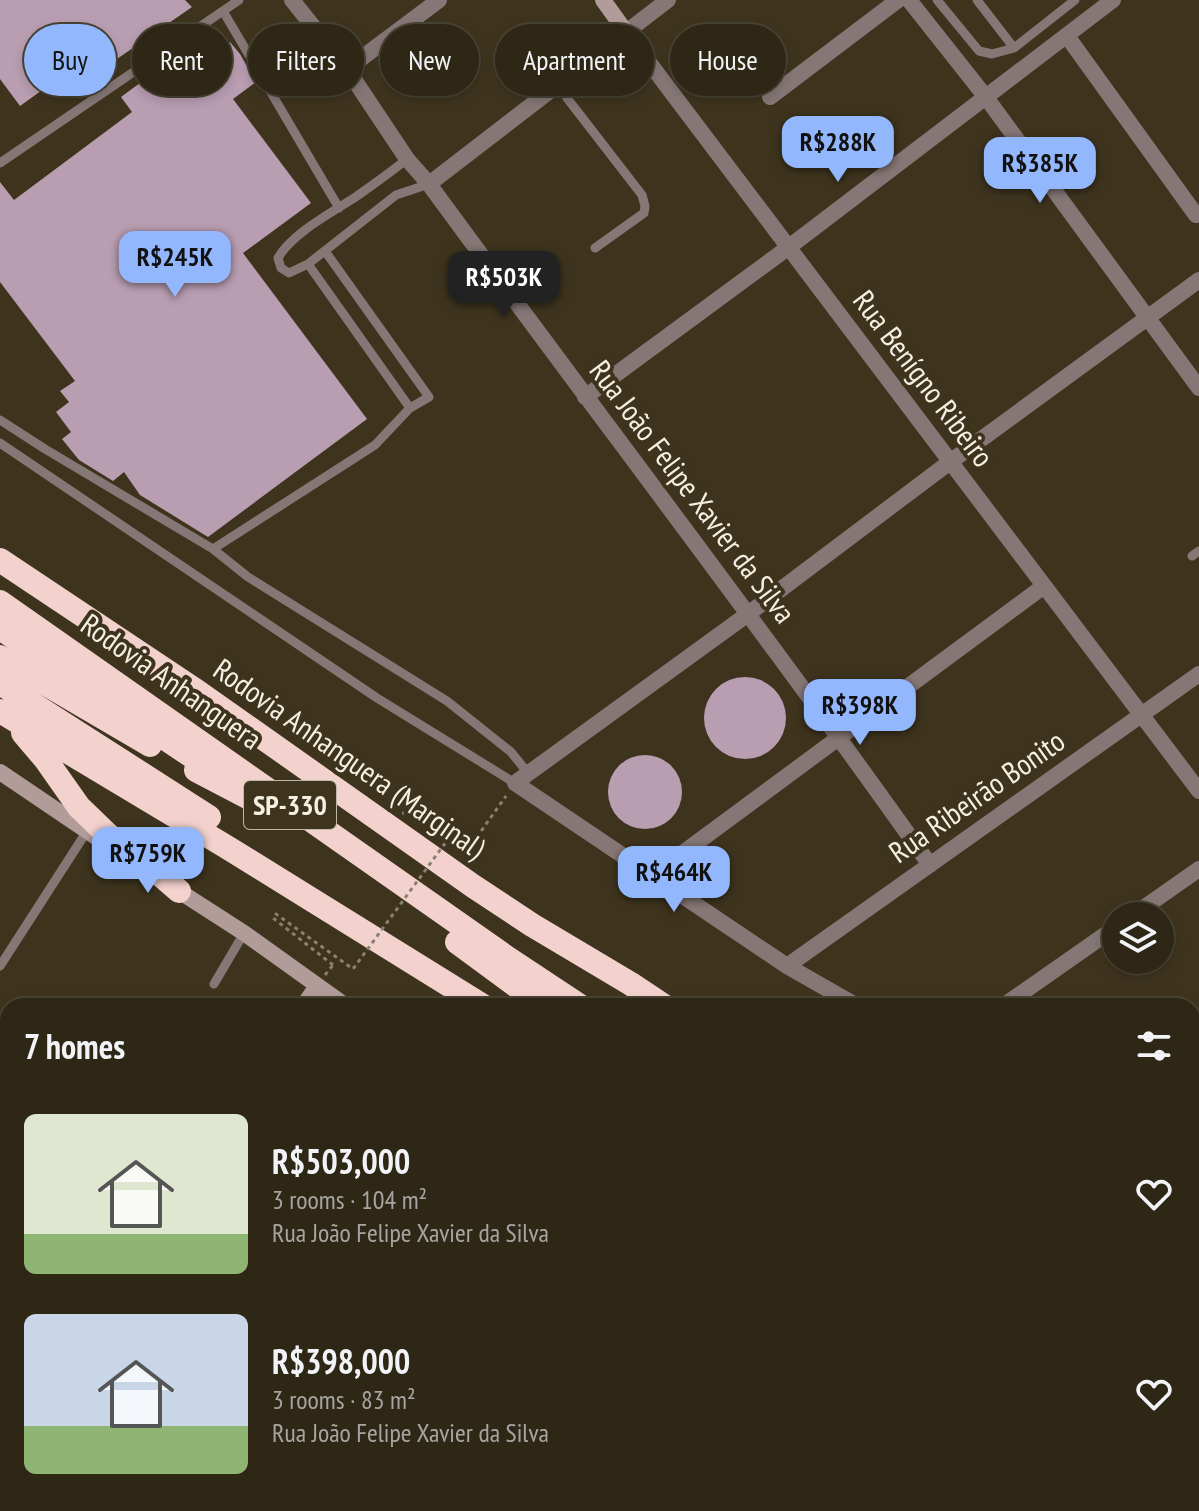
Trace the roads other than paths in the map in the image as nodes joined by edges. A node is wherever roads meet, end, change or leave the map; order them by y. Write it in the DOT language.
graph roads {
  1 [pos="239,0"];
  2 [pos="292,0"];
  3 [pos="439,0"];
  4 [pos="603,0"];
  5 [pos="668,0"];
  6 [pos="898,0"];
  7 [pos="909,0"];
  8 [pos="937,0"];
  9 [pos="977,0"];
  10 [pos="1075,0"];
  11 [pos="1113,0"];
  12 [pos="223,11"];
  13 [pos="311,24"];
  14 [pos="620,24"];
  15 [pos="636,24"];
  16 [pos="1067,36"];
  17 [pos="1014,48"];
  18 [pos="364,56"];
  19 [pos="654,69"];
  20 [pos="364,94"];
  21 [pos="544,96"];
  22 [pos="566,96"];
  23 [pos="985,96"];
  24 [pos="770,97"];
  25 [pos="407,159"];
  26 [pos="0,163"];
  27 [pos="429,184"];
  28 [pos="339,208"];
  29 [pos="1196,215"];
  30 [pos="789,247"];
  31 [pos="595,248"];
  32 [pos="325,251"];
  33 [pos="308,264"];
  34 [pos="1199,280"];
  35 [pos="1147,318"];
  36 [pos="1199,388"];
  37 [pos="585,397"];
  38 [pos="410,408"];
  39 [pos="0,420"];
  40 [pos="0,443"];
  41 [pos="950,462"];
  42 [pos="213,549"];
  43 [pos="0,560"];
  44 [pos="1044,586"];
  45 [pos="0,602"];
  46 [pos="748,614"];
  47 [pos="0,628"];
  48 [pos="0,657"];
  49 [pos="1199,674"];
  50 [pos="0,683"];
  51 [pos="0,712"];
  52 [pos="1143,715"];
  53 [pos="839,737"];
  54 [pos="0,772"];
  55 [pos="521,778"];
  56 [pos="1199,791"];
  57 [pos="278,813"];
  58 [pos="87,831"];
  59 [pos="930,865"];
  60 [pos="1199,869"];
  61 [pos="653,875"];
  62 [pos="179,891"];
  63 [pos="1152,902"];
  64 [pos="532,925"];
  65 [pos="244,933"];
  66 [pos="1102,937"];
  67 [pos="0,966"];
  68 [pos="787,966"];
  69 [pos="214,984"];
  70 [pos="317,986"];
  71 [pos="450,986"];
  72 [pos="309,998"];
  73 [pos="334,998"];
  74 [pos="470,998"];
  75 [pos="533,998"];
  76 [pos="568,998"];
  77 [pos="631,998"];
  78 [pos="652,998"];
  79 [pos="843,998"];
  80 [pos="1014,998"];
  1 -- 12 [label="lane"];
  2 -- 13 [label="street, Rua João Felipe Xavier da Silva"];
  3 -- 18 [label="street"];
  4 -- 14 [label="street, Rua Benígno Ribeiro"];
  5 -- 15 [label="street"];
  6 -- 24 [label="street"];
  7 -- 23 [label="street"];
  8 -- 17 [label="lane"];
  9 -- 17 [label="lane"];
  10 -- 17 [label="lane"];
  11 -- 16 [label="street"];
  12 -- 26 [label="lane"];
  12 -- 28 [label="lane"];
  16 -- 23 [label="street"];
  16 -- 29 [label="street"];
  19 -- 30 [label="street, Rua Benígno Ribeiro"];
  20 -- 25 [label="street, Rua João Felipe Xavier da Silva"];
  21 -- 27 [label="street"];
  22 -- 31 [label="lane"];
  23 -- 30 [label="street"];
  23 -- 35 [label="street"];
  25 -- 27 [label="street, Rua João Felipe Xavier da Silva"];
  25 -- 28 [label="lane"];
  27 -- 32 [label="lane"];
  27 -- 37 [label="street, Rua João Felipe Xavier da Silva"];
  28 -- 33 [label="lane"];
  30 -- 37 [label="street"];
  30 -- 41 [label="street, Rua Benígno Ribeiro"];
  32 -- 33 [label="lane"];
  32 -- 38 [label="lane"];
  33 -- 38 [label="lane"];
  34 -- 35 [label="street"];
  35 -- 36 [label="street"];
  35 -- 41 [label="street"];
  37 -- 46 [label="street, Rua João Felipe Xavier da Silva"];
  38 -- 42 [label="lane"];
  39 -- 42 [label="lane"];
  40 -- 55 [label="lane"];
  41 -- 44 [label="street, Rua Benígno Ribeiro"];
  41 -- 46 [label="street"];
  42 -- 55 [label="lane"];
  43 -- 64 [label="highway, Rodovia Anhanguera (Marginal)"];
  44 -- 52 [label="street, Rua Benígno Ribeiro"];
  44 -- 53 [label="street"];
  45 -- 76 [label="highway, Rodovia Anhanguera / SP-330"];
  46 -- 53 [label="street, Rua João Felipe Xavier da Silva"];
  46 -- 55 [label="street"];
  47 -- 57 [label="highway, Rodovia Anhanguera / SP-330"];
  48 -- 57 [label="highway"];
  49 -- 52 [label="street, Rua Ribeirão Bonito"];
  50 -- 71 [label="highway"];
  51 -- 62 [label="highway"];
  51 -- 71 [label="highway"];
  52 -- 56 [label="street, Rua Benígno Ribeiro"];
  52 -- 59 [label="street, Rua Ribeirão Bonito"];
  53 -- 59 [label="street, Rua João Felipe Xavier da Silva"];
  53 -- 61 [label="street"];
  54 -- 58 [label="street"];
  55 -- 61 [label="street"];
  57 -- 75 [label="highway, Rodovia Anhanguera / SP-330"];
  58 -- 62 [label="street"];
  58 -- 67 [label="lane"];
  59 -- 68 [label="street, Rua Ribeirão Bonito"];
  60 -- 63 [label="street"];
  61 -- 68 [label="street"];
  62 -- 65 [label="street"];
  64 -- 77 [label="highway"];
  64 -- 78 [label="highway, Rodovia Anhanguera (Marginal)"];
  65 -- 69 [label="lane"];
  65 -- 70 [label="street"];
  66 -- 80 [label="street"];
  68 -- 79 [label="street"];
  70 -- 72 [label="street"];
  70 -- 73 [label="street"];
  71 -- 74 [label="highway"];
}
